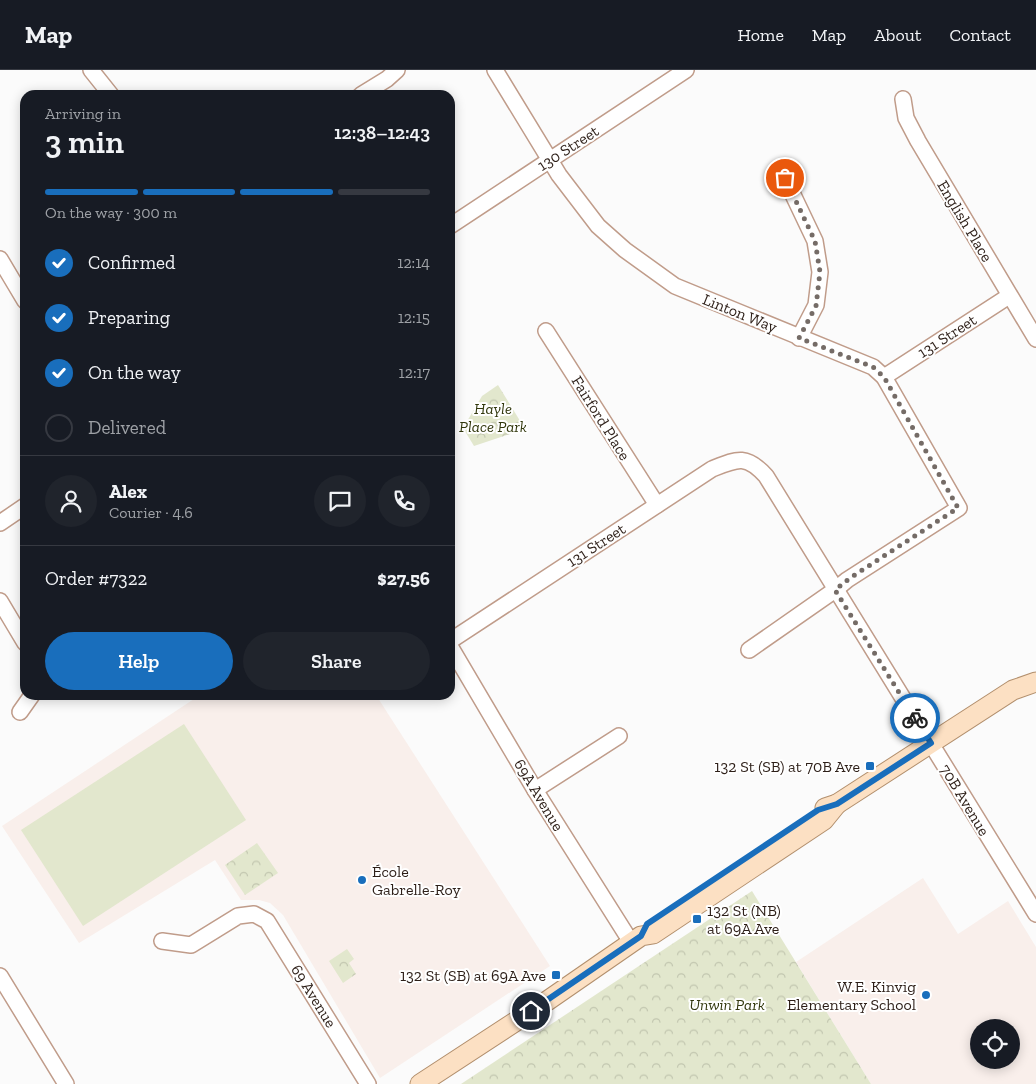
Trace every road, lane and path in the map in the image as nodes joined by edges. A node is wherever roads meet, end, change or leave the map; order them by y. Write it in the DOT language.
graph roads {
  1 [pos="91,70"];
  2 [pos="397,70"];
  3 [pos="495,70"];
  4 [pos="686,70"];
  5 [pos="107,90"];
  6 [pos="369,90"];
  7 [pos="903,99"];
  8 [pos="550,160"];
  9 [pos="785,178"];
  10 [pos="455,223"];
  11 [pos="0,259"];
  12 [pos="20,292"];
  13 [pos="1009,296"];
  14 [pos="546,331"];
  15 [pos="799,338"];
  16 [pos="1036,339"];
  17 [pos="884,377"];
  18 [pos="747,461"];
  19 [pos="657,505"];
  20 [pos="20,509"];
  21 [pos="0,523"];
  22 [pos="835,590"];
  23 [pos="0,601"];
  24 [pos="20,635"];
  25 [pos="455,638"];
  26 [pos="749,650"];
  27 [pos="455,655"];
  28 [pos="1036,667"];
  29 [pos="1036,682"];
  30 [pos="1013,690"];
  31 [pos="28,700"];
  32 [pos="20,712"];
  33 [pos="618,736"];
  34 [pos="931,743"];
  35 [pos="534,790"];
  36 [pos="1036,914"];
  37 [pos="636,939"];
  38 [pos="162,941"];
  39 [pos="0,976"];
  40 [pos="66,1084"];
  41 [pos="368,1084"];
  42 [pos="420,1084"];
  1 -- 5 [label="street"];
  2 -- 6 [label="street"];
  3 -- 8 [label="street"];
  4 -- 8 [label="street, 130 Street"];
  7 -- 13 [label="street, English Place"];
  8 -- 10 [label="street, 130 Street"];
  8 -- 15 [label="street, Linton Way"];
  9 -- 15 [label="street"];
  11 -- 12 [label="street"];
  13 -- 16 [label="street, English Place"];
  13 -- 17 [label="street, 131 Street"];
  14 -- 19 [label="street, Fairford Place"];
  15 -- 17 [label="street, Linton Way"];
  17 -- 22 [label="street, Linton Way"];
  18 -- 19 [label="street, 131 Street"];
  18 -- 22 [label="street, 70B Avenue"];
  19 -- 25 [label="street, 131 Street"];
  20 -- 21 [label="street"];
  22 -- 26 [label="street"];
  22 -- 34 [label="street, 70B Avenue"];
  23 -- 24 [label="street"];
  27 -- 35 [label="street, 69A Avenue"];
  28 -- 30 [label="main road"];
  29 -- 30 [label="main road"];
  30 -- 34 [label="main road"];
  31 -- 32 [label="street"];
  33 -- 35 [label="street"];
  34 -- 36 [label="street, 70B Avenue"];
  34 -- 37 [label="main road"];
  35 -- 37 [label="street, 69A Avenue"];
  37 -- 42 [label="main road"];
  38 -- 41 [label="street, 69 Avenue"];
  39 -- 40 [label="street"];
}
